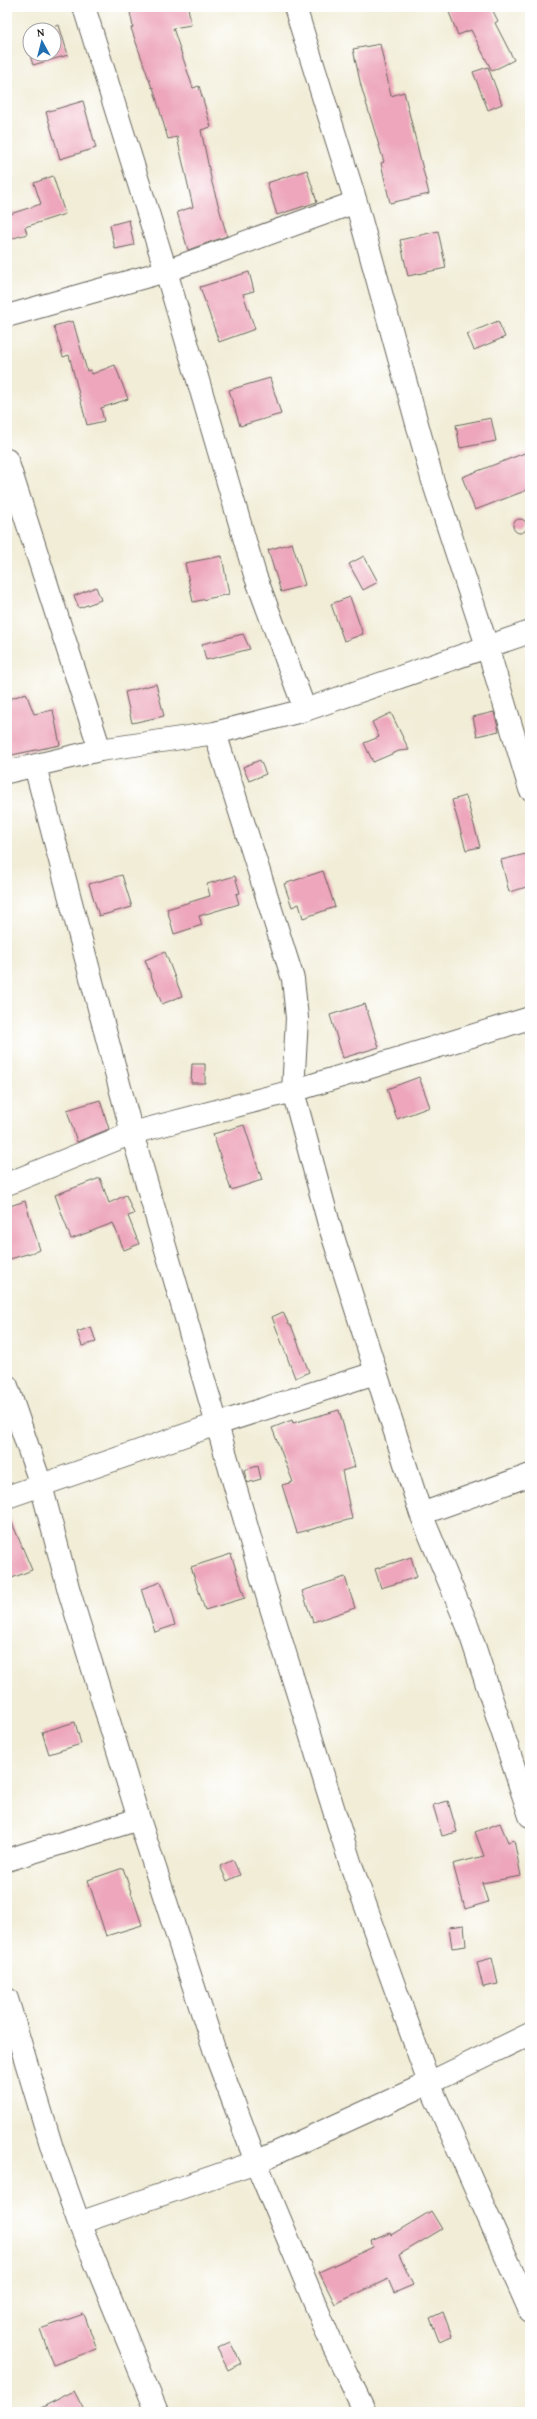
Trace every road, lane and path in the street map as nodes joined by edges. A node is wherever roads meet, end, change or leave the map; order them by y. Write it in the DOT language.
graph roads {
  1 [pos="84,7"];
  2 [pos="295,7"];
  3 [pos="356,202"];
  4 [pos="166,271"];
  5 [pos="7,316"];
  6 [pos="7,460"];
  7 [pos="15,511"];
  8 [pos="530,632"];
  9 [pos="487,646"];
  10 [pos="305,710"];
  11 [pos="215,733"];
  12 [pos="100,750"];
  13 [pos="35,766"];
  14 [pos="7,772"];
  15 [pos="530,789"];
  16 [pos="530,1018"];
  17 [pos="293,1092"];
  18 [pos="132,1133"];
  19 [pos="7,1184"];
  20 [pos="375,1373"];
  21 [pos="7,1386"];
  22 [pos="217,1424"];
  23 [pos="530,1474"];
  24 [pos="40,1485"];
  25 [pos="7,1497"];
  26 [pos="421,1514"];
  27 [pos="530,1816"];
  28 [pos="140,1819"];
  29 [pos="7,1860"];
  30 [pos="7,1999"];
  31 [pos="530,2034"];
  32 [pos="429,2083"];
  33 [pos="256,2162"];
  34 [pos="79,2224"];
  35 [pos="530,2311"];
  36 [pos="157,2412"];
  37 [pos="365,2412"];
  1 -- 4 [label="street"];
  2 -- 3 [label="street"];
  3 -- 4 [label="street"];
  3 -- 9 [label="street"];
  4 -- 5 [label="street"];
  4 -- 10 [label="street"];
  6 -- 7 [label="street"];
  7 -- 12 [label="street"];
  8 -- 9 [label="street"];
  9 -- 10 [label="street"];
  9 -- 15 [label="street"];
  10 -- 11 [label="street"];
  11 -- 12 [label="street"];
  11 -- 17 [label="street"];
  12 -- 13 [label="street"];
  13 -- 14 [label="street"];
  13 -- 18 [label="street"];
  16 -- 17 [label="street"];
  17 -- 18 [label="street"];
  17 -- 20 [label="street"];
  18 -- 19 [label="street"];
  18 -- 22 [label="street"];
  20 -- 22 [label="street"];
  20 -- 26 [label="street"];
  21 -- 24 [label="street"];
  22 -- 24 [label="street"];
  22 -- 32 [label="street"];
  23 -- 26 [label="street"];
  24 -- 25 [label="street"];
  24 -- 28 [label="street"];
  26 -- 27 [label="street"];
  28 -- 29 [label="street"];
  28 -- 33 [label="street"];
  30 -- 34 [label="street"];
  31 -- 32 [label="street"];
  32 -- 33 [label="street"];
  32 -- 35 [label="street"];
  33 -- 34 [label="street"];
  33 -- 37 [label="street"];
  34 -- 36 [label="street"];
}
